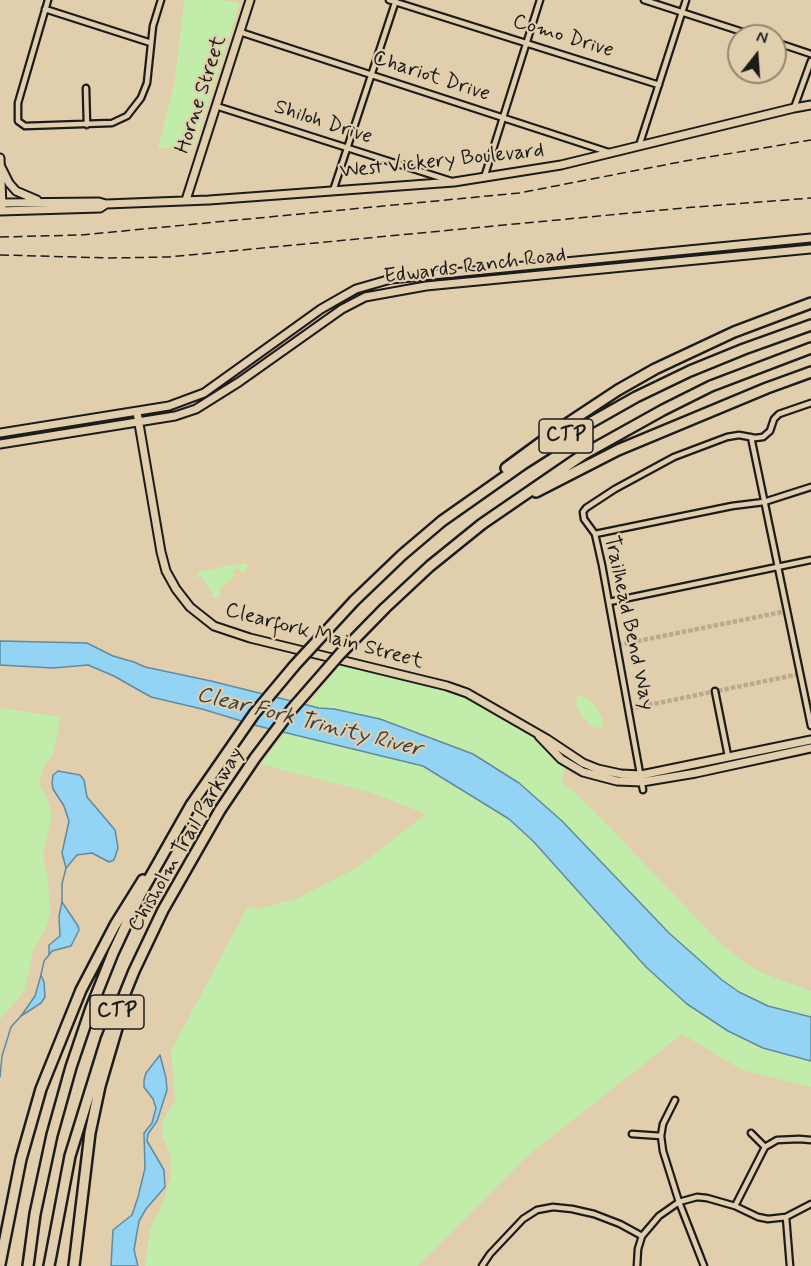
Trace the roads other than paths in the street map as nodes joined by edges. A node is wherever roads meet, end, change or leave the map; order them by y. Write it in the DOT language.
graph roads {
  1 [pos="48,0"];
  2 [pos="161,0"];
  3 [pos="250,0"];
  4 [pos="389,0"];
  5 [pos="540,0"];
  6 [pos="644,0"];
  7 [pos="686,0"];
  8 [pos="396,1"];
  9 [pos="45,9"];
  10 [pos="682,12"];
  11 [pos="727,27"];
  12 [pos="240,32"];
  13 [pos="152,43"];
  14 [pos="526,43"];
  15 [pos="787,46"];
  16 [pos="811,54"];
  17 [pos="811,61"];
  18 [pos="372,75"];
  19 [pos="659,85"];
  20 [pos="86,88"];
  21 [pos="811,105"];
  22 [pos="216,106"];
  23 [pos="795,108"];
  24 [pos="503,117"];
  25 [pos="87,125"];
  26 [pos="347,147"];
  27 [pos="639,147"];
  28 [pos="613,154"];
  29 [pos="0,158"];
  30 [pos="1,167"];
  31 [pos="484,178"];
  32 [pos="454,182"];
  33 [pos="333,191"];
  34 [pos="186,201"];
  35 [pos="41,202"];
  36 [pos="106,204"];
  37 [pos="1,207"];
  38 [pos="811,238"];
  39 [pos="811,249"];
  40 [pos="402,278"];
  41 [pos="403,290"];
  42 [pos="811,303"];
  43 [pos="811,325"];
  44 [pos="811,348"];
  45 [pos="811,372"];
  46 [pos="223,379"];
  47 [pos="229,388"];
  48 [pos="811,403"];
  49 [pos="137,411"];
  50 [pos="138,422"];
  51 [pos="45,426"];
  52 [pos="0,432"];
  53 [pos="751,437"];
  54 [pos="17,442"];
  55 [pos="0,444"];
  56 [pos="811,487"];
  57 [pos="764,502"];
  58 [pos="500,511"];
  59 [pos="442,521"];
  60 [pos="595,534"];
  61 [pos="811,560"];
  62 [pos="777,567"];
  63 [pos="609,602"];
  64 [pos="716,691"];
  65 [pos="811,726"];
  66 [pos="811,740"];
  67 [pos="811,748"];
  68 [pos="728,756"];
  69 [pos="642,782"];
  70 [pos="162,854"];
  71 [pos="134,971"];
  72 [pos="675,1100"];
  73 [pos="751,1133"];
  74 [pos="632,1134"];
  75 [pos="661,1136"];
  76 [pos="811,1140"];
  77 [pos="765,1147"];
  78 [pos="679,1202"];
  79 [pos="811,1204"];
  80 [pos="735,1206"];
  81 [pos="786,1217"];
  82 [pos="642,1236"];
  83 [pos="0,1264"];
  84 [pos="28,1266"];
  85 [pos="49,1266"];
  86 [pos="74,1266"];
  87 [pos="482,1266"];
  88 [pos="637,1266"];
  89 [pos="704,1266"];
  90 [pos="790,1266"];
  1 -- 9 [label="street"];
  2 -- 13 [label="street"];
  3 -- 12 [label="street, Horne Street"];
  4 -- 8 [label="street, Como Drive"];
  5 -- 14 [label="street"];
  6 -- 10 [label="street"];
  7 -- 10 [label="street"];
  8 -- 14 [label="street, Como Drive"];
  8 -- 18 [label="street"];
  9 -- 13 [label="street"];
  9 -- 25 [label="street"];
  10 -- 11 [label="street"];
  10 -- 19 [label="street"];
  12 -- 18 [label="street, Chariot Drive"];
  12 -- 22 [label="street, Horne Street"];
  13 -- 25 [label="street"];
  14 -- 19 [label="street, Como Drive"];
  14 -- 24 [label="street"];
  15 -- 16 [label="street"];
  17 -- 23 [label="street"];
  18 -- 24 [label="street, Chariot Drive"];
  18 -- 26 [label="street"];
  19 -- 27 [label="street"];
  20 -- 25 [label="street"];
  21 -- 23 [label="street, West Vickery Boulevard"];
  22 -- 26 [label="street, Shiloh Drive"];
  22 -- 34 [label="street, Horne Street"];
  23 -- 27 [label="street, West Vickery Boulevard"];
  24 -- 28 [label="street, Chariot Drive"];
  24 -- 31 [label="street"];
  26 -- 32 [label="street, Shiloh Drive"];
  26 -- 33 [label="street"];
  27 -- 28 [label="street, West Vickery Boulevard"];
  28 -- 31 [label="street, West Vickery Boulevard"];
  29 -- 30 [label="street"];
  30 -- 35 [label="street"];
  30 -- 37 [label="street"];
  31 -- 32 [label="street, West Vickery Boulevard"];
  32 -- 33 [label="street, West Vickery Boulevard"];
  33 -- 34 [label="street, West Vickery Boulevard"];
  34 -- 36 [label="street, West Vickery Boulevard"];
  35 -- 36 [label="street, West Vickery Boulevard"];
  35 -- 37 [label="street, West Vickery Boulevard"];
  36 -- 37 [label="street, West Vickery Boulevard"];
  38 -- 40 [label="street, Edwards Ranch Road"];
  39 -- 41 [label="street, Edwards Ranch Road"];
  40 -- 41 [label="street"];
  40 -- 46 [label="street, Edwards Ranch Road"];
  41 -- 47 [label="street, Edwards Ranch Road"];
  42 -- 59 [label="highway"];
  43 -- 59 [label="highway, Chisholm Trail Parkway / CTP"];
  44 -- 58 [label="highway, Chisholm Trail Parkway / CTP"];
  45 -- 58 [label="highway"];
  46 -- 47 [label="street"];
  46 -- 49 [label="street, Edwards Ranch Road"];
  47 -- 50 [label="street, Edwards Ranch Road"];
  48 -- 53 [label="street, Trailhead Bend Way"];
  49 -- 50 [label="street, Clearfork Main Street"];
  49 -- 51 [label="street, Edwards Ranch Road"];
  50 -- 54 [label="street, Edwards Ranch Road"];
  50 -- 69 [label="street, Clearfork Main Street"];
  51 -- 52 [label="street, Edwards Ranch Road"];
  51 -- 54 [label="street"];
  53 -- 57 [label="street"];
  53 -- 60 [label="street, Trailhead Bend Way"];
  54 -- 55 [label="street, Edwards Ranch Road"];
  56 -- 57 [label="street"];
  57 -- 60 [label="street"];
  57 -- 62 [label="street"];
  58 -- 71 [label="highway, Chisholm Trail Parkway / CTP, bridge"];
  59 -- 70 [label="highway, Chisholm Trail Parkway / CTP, bridge"];
  60 -- 63 [label="street, Trailhead Bend Way"];
  61 -- 62 [label="street"];
  62 -- 63 [label="street"];
  62 -- 65 [label="street"];
  63 -- 69 [label="street, Trailhead Bend Way"];
  64 -- 68 [label="street"];
  66 -- 68 [label="street, Clearfork Main Street"];
  67 -- 69 [label="street, Clearfork Main Street"];
  68 -- 69 [label="street, Clearfork Main Street"];
  70 -- 83 [label="highway"];
  70 -- 84 [label="highway, Chisholm Trail Parkway / CTP"];
  71 -- 85 [label="highway, Chisholm Trail Parkway / CTP"];
  71 -- 86 [label="highway"];
  72 -- 75 [label="street"];
  73 -- 77 [label="street"];
  74 -- 75 [label="street"];
  75 -- 78 [label="street"];
  76 -- 77 [label="street"];
  77 -- 80 [label="street"];
  78 -- 80 [label="street"];
  78 -- 82 [label="street"];
  78 -- 89 [label="street"];
  79 -- 81 [label="street"];
  80 -- 81 [label="street"];
  81 -- 90 [label="street"];
  82 -- 87 [label="street"];
  82 -- 88 [label="street"];
}
